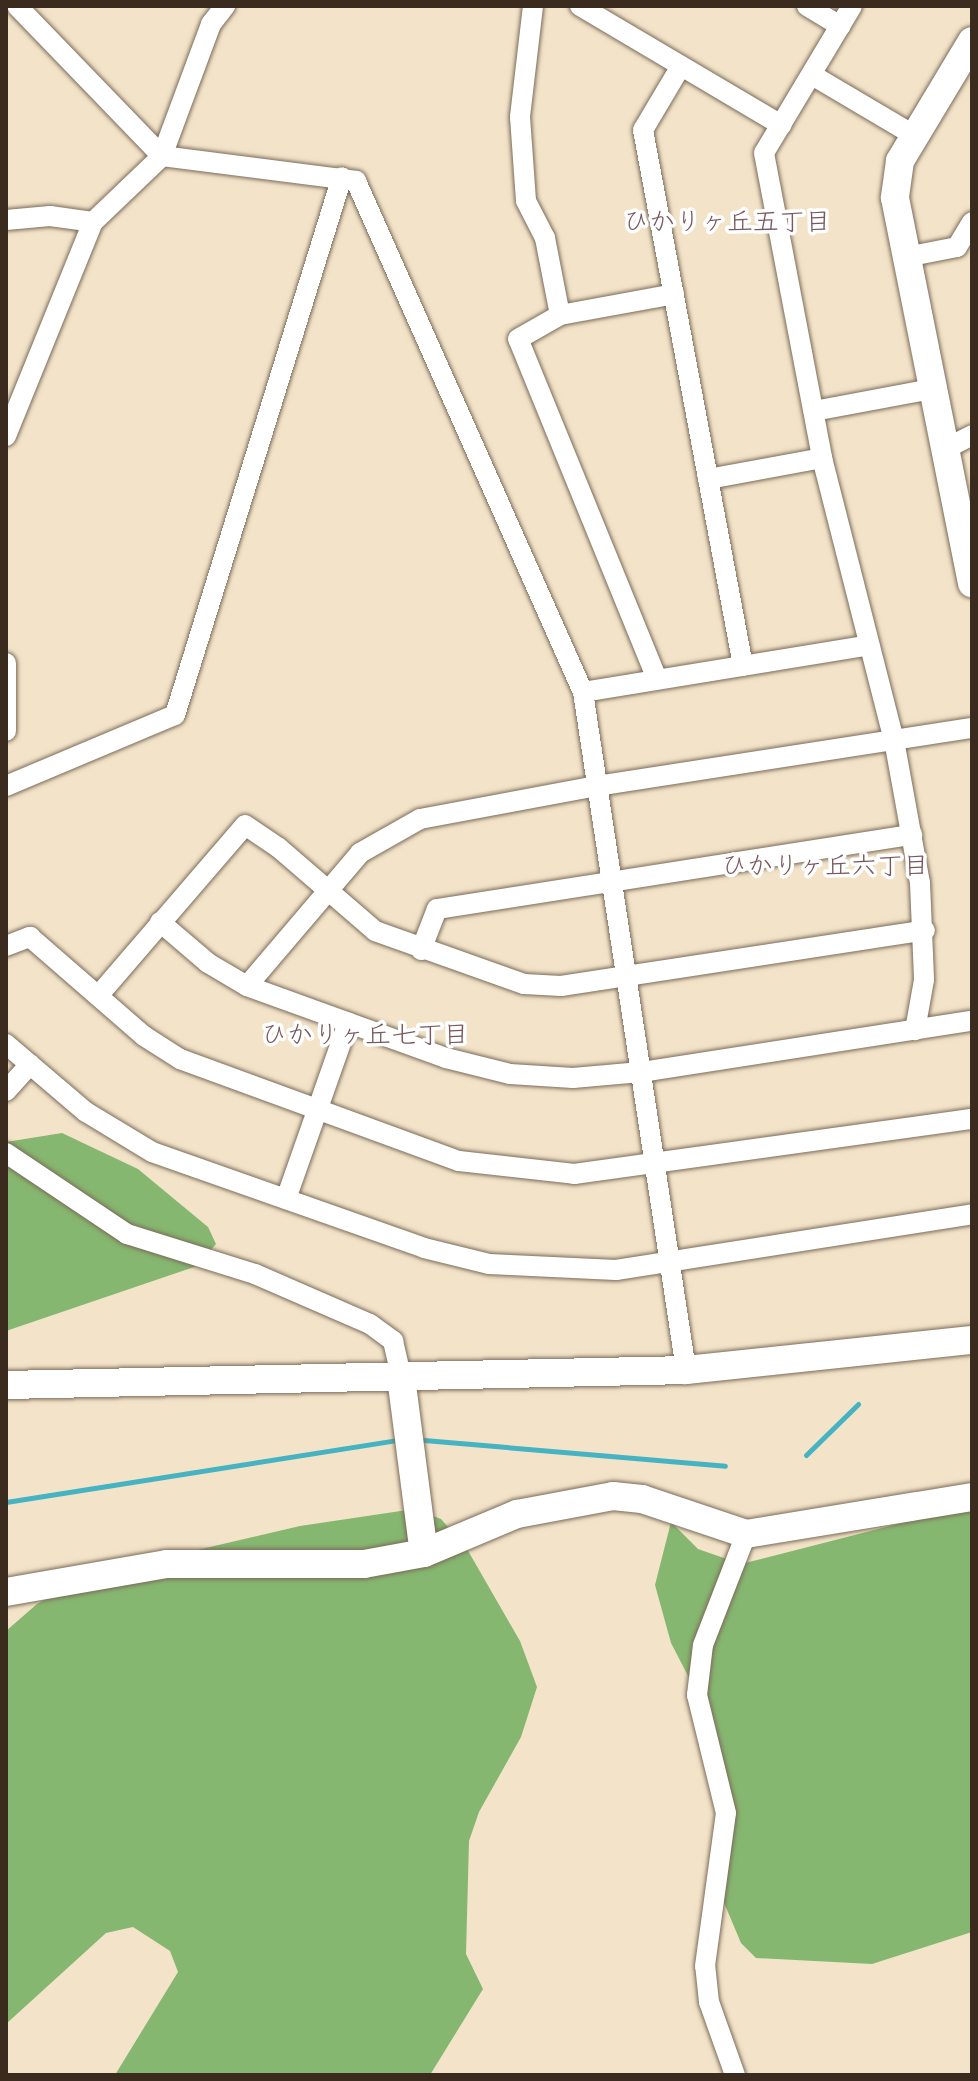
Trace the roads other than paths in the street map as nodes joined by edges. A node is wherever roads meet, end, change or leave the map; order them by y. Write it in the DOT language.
graph roads {
  1 [pos="17,6"];
  2 [pos="225,6"];
  3 [pos="533,6"];
  4 [pos="580,6"];
  5 [pos="807,6"];
  6 [pos="852,6"];
  7 [pos="840,26"];
  8 [pos="972,41"];
  9 [pos="681,66"];
  10 [pos="812,75"];
  11 [pos="781,125"];
  12 [pos="915,136"];
  13 [pos="162,156"];
  14 [pos="342,177"];
  15 [pos="6,220"];
  16 [pos="93,222"];
  17 [pos="972,222"];
  18 [pos="906,257"];
  19 [pos="674,294"];
  20 [pos="560,315"];
  21 [pos="931,389"];
  22 [pos="814,411"];
  23 [pos="972,435"];
  24 [pos="6,436"];
  25 [pos="945,449"];
  26 [pos="822,458"];
  27 [pos="708,479"];
  28 [pos="972,583"];
  29 [pos="869,645"];
  30 [pos="6,663"];
  31 [pos="743,666"];
  32 [pos="657,679"];
  33 [pos="583,692"];
  34 [pos="972,728"];
  35 [pos="6,731"];
  36 [pos="894,740"];
  37 [pos="6,786"];
  38 [pos="596,786"];
  39 [pos="912,835"];
  40 [pos="611,881"];
  41 [pos="327,890"];
  42 [pos="160,922"];
  43 [pos="925,930"];
  44 [pos="6,946"];
  45 [pos="421,950"];
  46 [pos="627,976"];
  47 [pos="247,986"];
  48 [pos="98,996"];
  49 [pos="972,1021"];
  50 [pos="348,1023"];
  51 [pos="915,1030"];
  52 [pos="6,1044"];
  53 [pos="30,1064"];
  54 [pos="641,1072"];
  55 [pos="6,1091"];
  56 [pos="318,1112"];
  57 [pos="972,1119"];
  58 [pos="6,1153"];
  59 [pos="655,1166"];
  60 [pos="286,1199"];
  61 [pos="972,1214"];
  62 [pos="671,1260"];
  63 [pos="972,1340"];
  64 [pos="686,1370"];
  65 [pos="401,1377"];
  66 [pos="6,1385"];
  67 [pos="972,1497"];
  68 [pos="746,1534"];
  69 [pos="424,1553"];
  70 [pos="6,1592"];
  71 [pos="735,2075"];
  1 -- 13 [label="street"];
  2 -- 13 [label="street"];
  3 -- 20 [label="street"];
  4 -- 9 [label="street"];
  5 -- 7 [label="street"];
  6 -- 7 [label="street"];
  7 -- 10 [label="street"];
  8 -- 12 [label="street"];
  9 -- 11 [label="street"];
  9 -- 19 [label="street"];
  10 -- 11 [label="street"];
  10 -- 12 [label="street"];
  11 -- 22 [label="street"];
  12 -- 18 [label="street"];
  13 -- 14 [label="street"];
  13 -- 16 [label="street"];
  14 -- 33 [label="street"];
  14 -- 37 [label="street"];
  15 -- 16 [label="street"];
  16 -- 24 [label="street"];
  17 -- 18 [label="street"];
  18 -- 21 [label="street"];
  19 -- 20 [label="street"];
  19 -- 27 [label="street"];
  20 -- 32 [label="street"];
  21 -- 22 [label="street"];
  21 -- 25 [label="street"];
  22 -- 26 [label="street"];
  23 -- 25 [label="street"];
  25 -- 28 [label="street"];
  26 -- 27 [label="street"];
  26 -- 29 [label="street"];
  27 -- 31 [label="street"];
  29 -- 31 [label="street"];
  29 -- 36 [label="street"];
  30 -- 35 [label="street"];
  31 -- 32 [label="street"];
  32 -- 33 [label="street"];
  33 -- 38 [label="street"];
  34 -- 36 [label="street"];
  36 -- 38 [label="street"];
  36 -- 39 [label="street"];
  38 -- 40 [label="street"];
  38 -- 41 [label="street"];
  39 -- 40 [label="street"];
  39 -- 43 [label="street"];
  40 -- 45 [label="street"];
  40 -- 46 [label="street"];
  41 -- 42 [label="street"];
  41 -- 45 [label="street"];
  41 -- 47 [label="street"];
  42 -- 47 [label="street"];
  42 -- 48 [label="street"];
  43 -- 46 [label="street"];
  43 -- 51 [label="street"];
  44 -- 48 [label="street"];
  45 -- 46 [label="street"];
  46 -- 54 [label="street"];
  47 -- 50 [label="street"];
  48 -- 56 [label="street"];
  49 -- 51 [label="street"];
  50 -- 54 [label="street"];
  50 -- 56 [label="street"];
  51 -- 54 [label="street"];
  52 -- 53 [label="street"];
  53 -- 55 [label="street"];
  53 -- 60 [label="street"];
  54 -- 59 [label="street"];
  56 -- 59 [label="street"];
  56 -- 60 [label="street"];
  57 -- 59 [label="street"];
  58 -- 65 [label="street"];
  59 -- 62 [label="street"];
  60 -- 62 [label="street"];
  61 -- 62 [label="street"];
  62 -- 64 [label="street"];
  63 -- 64 [label="street"];
  64 -- 65 [label="street"];
  65 -- 66 [label="street"];
  65 -- 69 [label="street"];
  67 -- 68 [label="street"];
  68 -- 69 [label="street"];
  68 -- 71 [label="street"];
  69 -- 70 [label="street"];
}
